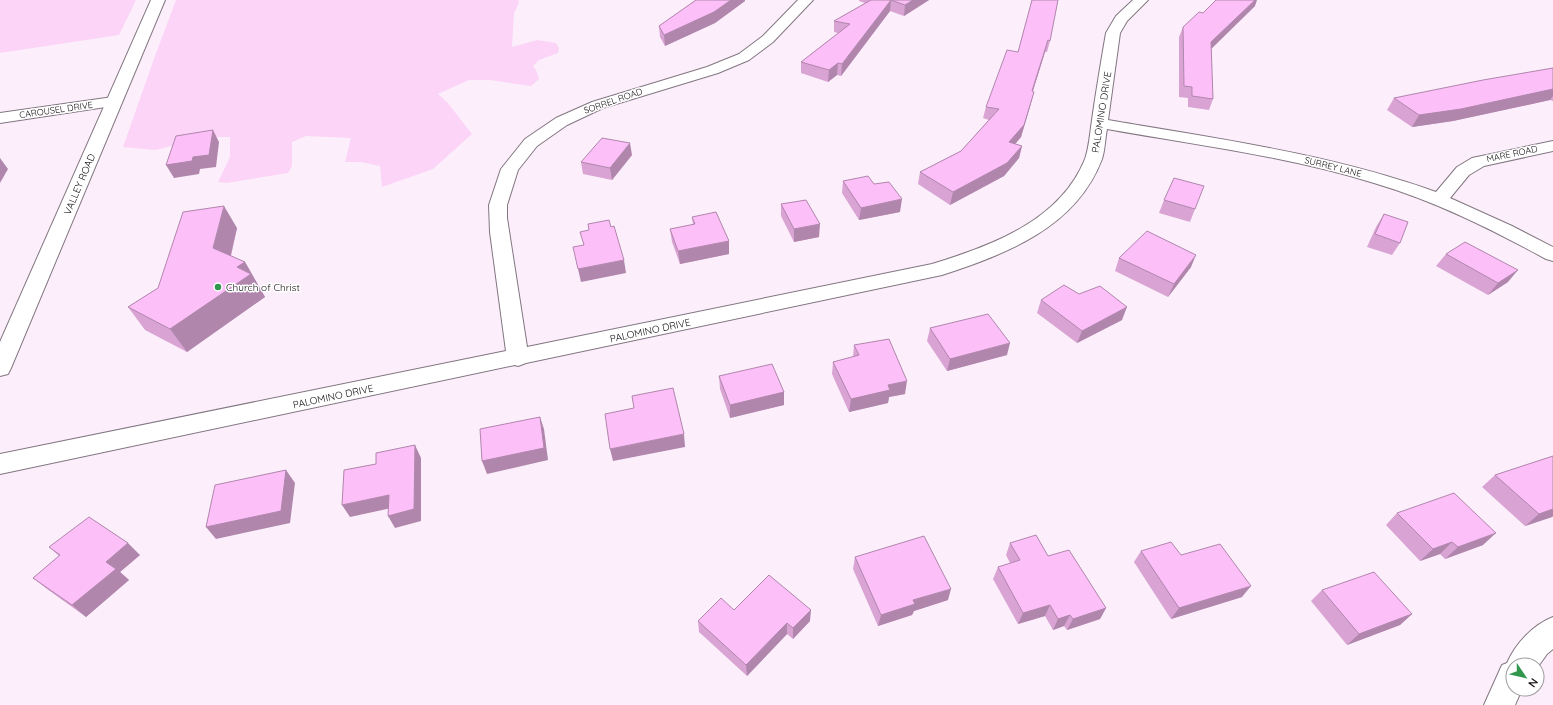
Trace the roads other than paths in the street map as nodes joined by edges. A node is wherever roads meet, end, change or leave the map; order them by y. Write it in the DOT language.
graph roads {
  1 [pos="158,0"];
  2 [pos="806,0"];
  3 [pos="1141,0"];
  4 [pos="113,102"];
  5 [pos="0,118"];
  6 [pos="1100,123"];
  7 [pos="1553,146"];
  8 [pos="1438,200"];
  9 [pos="1553,254"];
  10 [pos="518,358"];
  11 [pos="0,368"];
  12 [pos="0,464"];
  13 [pos="1553,631"];
  14 [pos="1527,657"];
  15 [pos="1505,692"];
  16 [pos="1499,705"];
  1 -- 4 [label="street, VALLEY ROAD"];
  2 -- 10 [label="street, SORREL ROAD"];
  3 -- 6 [label="street, PALOMINO DRIVE"];
  4 -- 5 [label="street, CAROUSEL DRIVE"];
  4 -- 11 [label="street, VALLEY ROAD"];
  6 -- 8 [label="street, SURREY LANE"];
  6 -- 10 [label="street, PALOMINO DRIVE"];
  7 -- 8 [label="street, MARE ROAD"];
  8 -- 9 [label="street, SURREY LANE"];
  10 -- 12 [label="street, PALOMINO DRIVE"];
  13 -- 14 [label="street"];
  15 -- 16 [label="street"];
}
